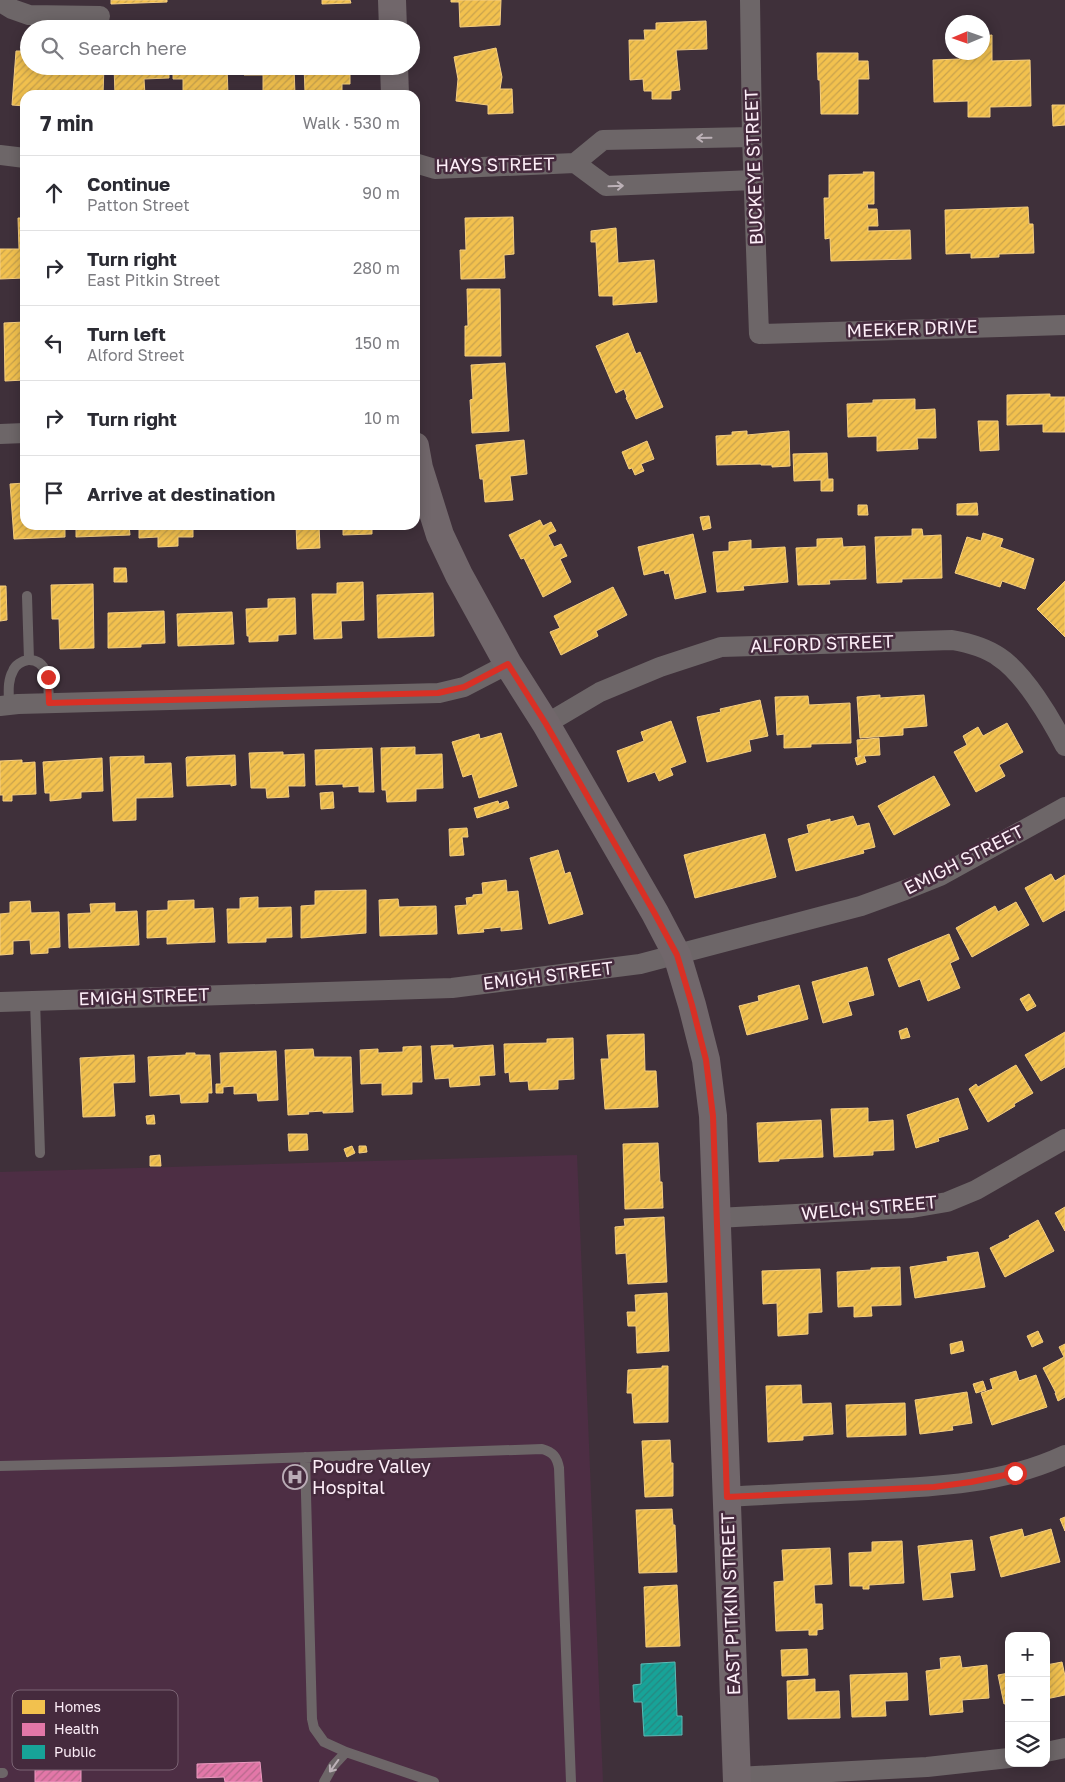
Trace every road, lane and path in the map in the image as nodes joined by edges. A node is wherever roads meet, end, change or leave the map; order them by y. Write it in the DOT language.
graph roads {
  1 [pos="392,0"];
  2 [pos="750,0"];
  3 [pos="0,2"];
  4 [pos="100,16"];
  5 [pos="393,20"];
  6 [pos="394,75"];
  7 [pos="395,90"];
  8 [pos="752,136"];
  9 [pos="0,155"];
  10 [pos="20,157"];
  11 [pos="420,164"];
  12 [pos="574,164"];
  13 [pos="754,180"];
  14 [pos="1065,325"];
  15 [pos="759,334"];
  16 [pos="20,433"];
  17 [pos="0,434"];
  18 [pos="420,468"];
  19 [pos="26,596"];
  20 [pos="29,660"];
  21 [pos="508,664"];
  22 [pos="49,703"];
  23 [pos="4,706"];
  24 [pos="546,724"];
  25 [pos="1065,746"];
  26 [pos="1065,807"];
  27 [pos="677,955"];
  28 [pos="35,1000"];
  29 [pos="0,1002"];
  30 [pos="1065,1139"];
  31 [pos="40,1153"];
  32 [pos="716,1218"];
  33 [pos="1065,1455"];
  34 [pos="305,1457"];
  35 [pos="0,1466"];
  36 [pos="727,1497"];
  37 [pos="1065,1748"];
  38 [pos="1050,1751"];
  39 [pos="346,1752"];
  40 [pos="1005,1758"];
  41 [pos="737,1780"];
  42 [pos="324,1782"];
  43 [pos="434,1782"];
  44 [pos="571,1782"];
  1 -- 5 [label="street"];
  2 -- 8 [label="street, BUCKEYE STREET"];
  3 -- 4 [label="street"];
  6 -- 7 [label="street"];
  8 -- 12 [label="street, HAYS STREET, one-way"];
  8 -- 13 [label="street, BUCKEYE STREET"];
  9 -- 10 [label="street"];
  11 -- 12 [label="street, HAYS STREET"];
  12 -- 13 [label="street, HAYS STREET, one-way"];
  13 -- 15 [label="street, BUCKEYE STREET"];
  14 -- 15 [label="street, MEEKER DRIVE"];
  16 -- 17 [label="street"];
  18 -- 21 [label="street, EAST PITKIN STREET"];
  19 -- 20 [label="lane"];
  20 -- 22 [label="lane"];
  20 -- 23 [label="lane"];
  21 -- 22 [label="street"];
  21 -- 24 [label="street, EAST PITKIN STREET"];
  22 -- 23 [label="street"];
  24 -- 25 [label="street, ALFORD STREET"];
  24 -- 27 [label="street, EAST PITKIN STREET"];
  26 -- 27 [label="street, EMIGH STREET"];
  27 -- 28 [label="street, EMIGH STREET"];
  27 -- 32 [label="street, EAST PITKIN STREET"];
  28 -- 29 [label="street, EMIGH STREET"];
  28 -- 31 [label="lane"];
  30 -- 32 [label="street, WELCH STREET"];
  32 -- 36 [label="street, EAST PITKIN STREET"];
  33 -- 36 [label="street"];
  34 -- 35 [label="lane"];
  34 -- 39 [label="lane"];
  34 -- 44 [label="lane"];
  36 -- 41 [label="street, EAST PITKIN STREET"];
  37 -- 38 [label="street"];
  39 -- 42 [label="lane, one-way"];
  39 -- 43 [label="lane"];
  40 -- 41 [label="street"];
}
